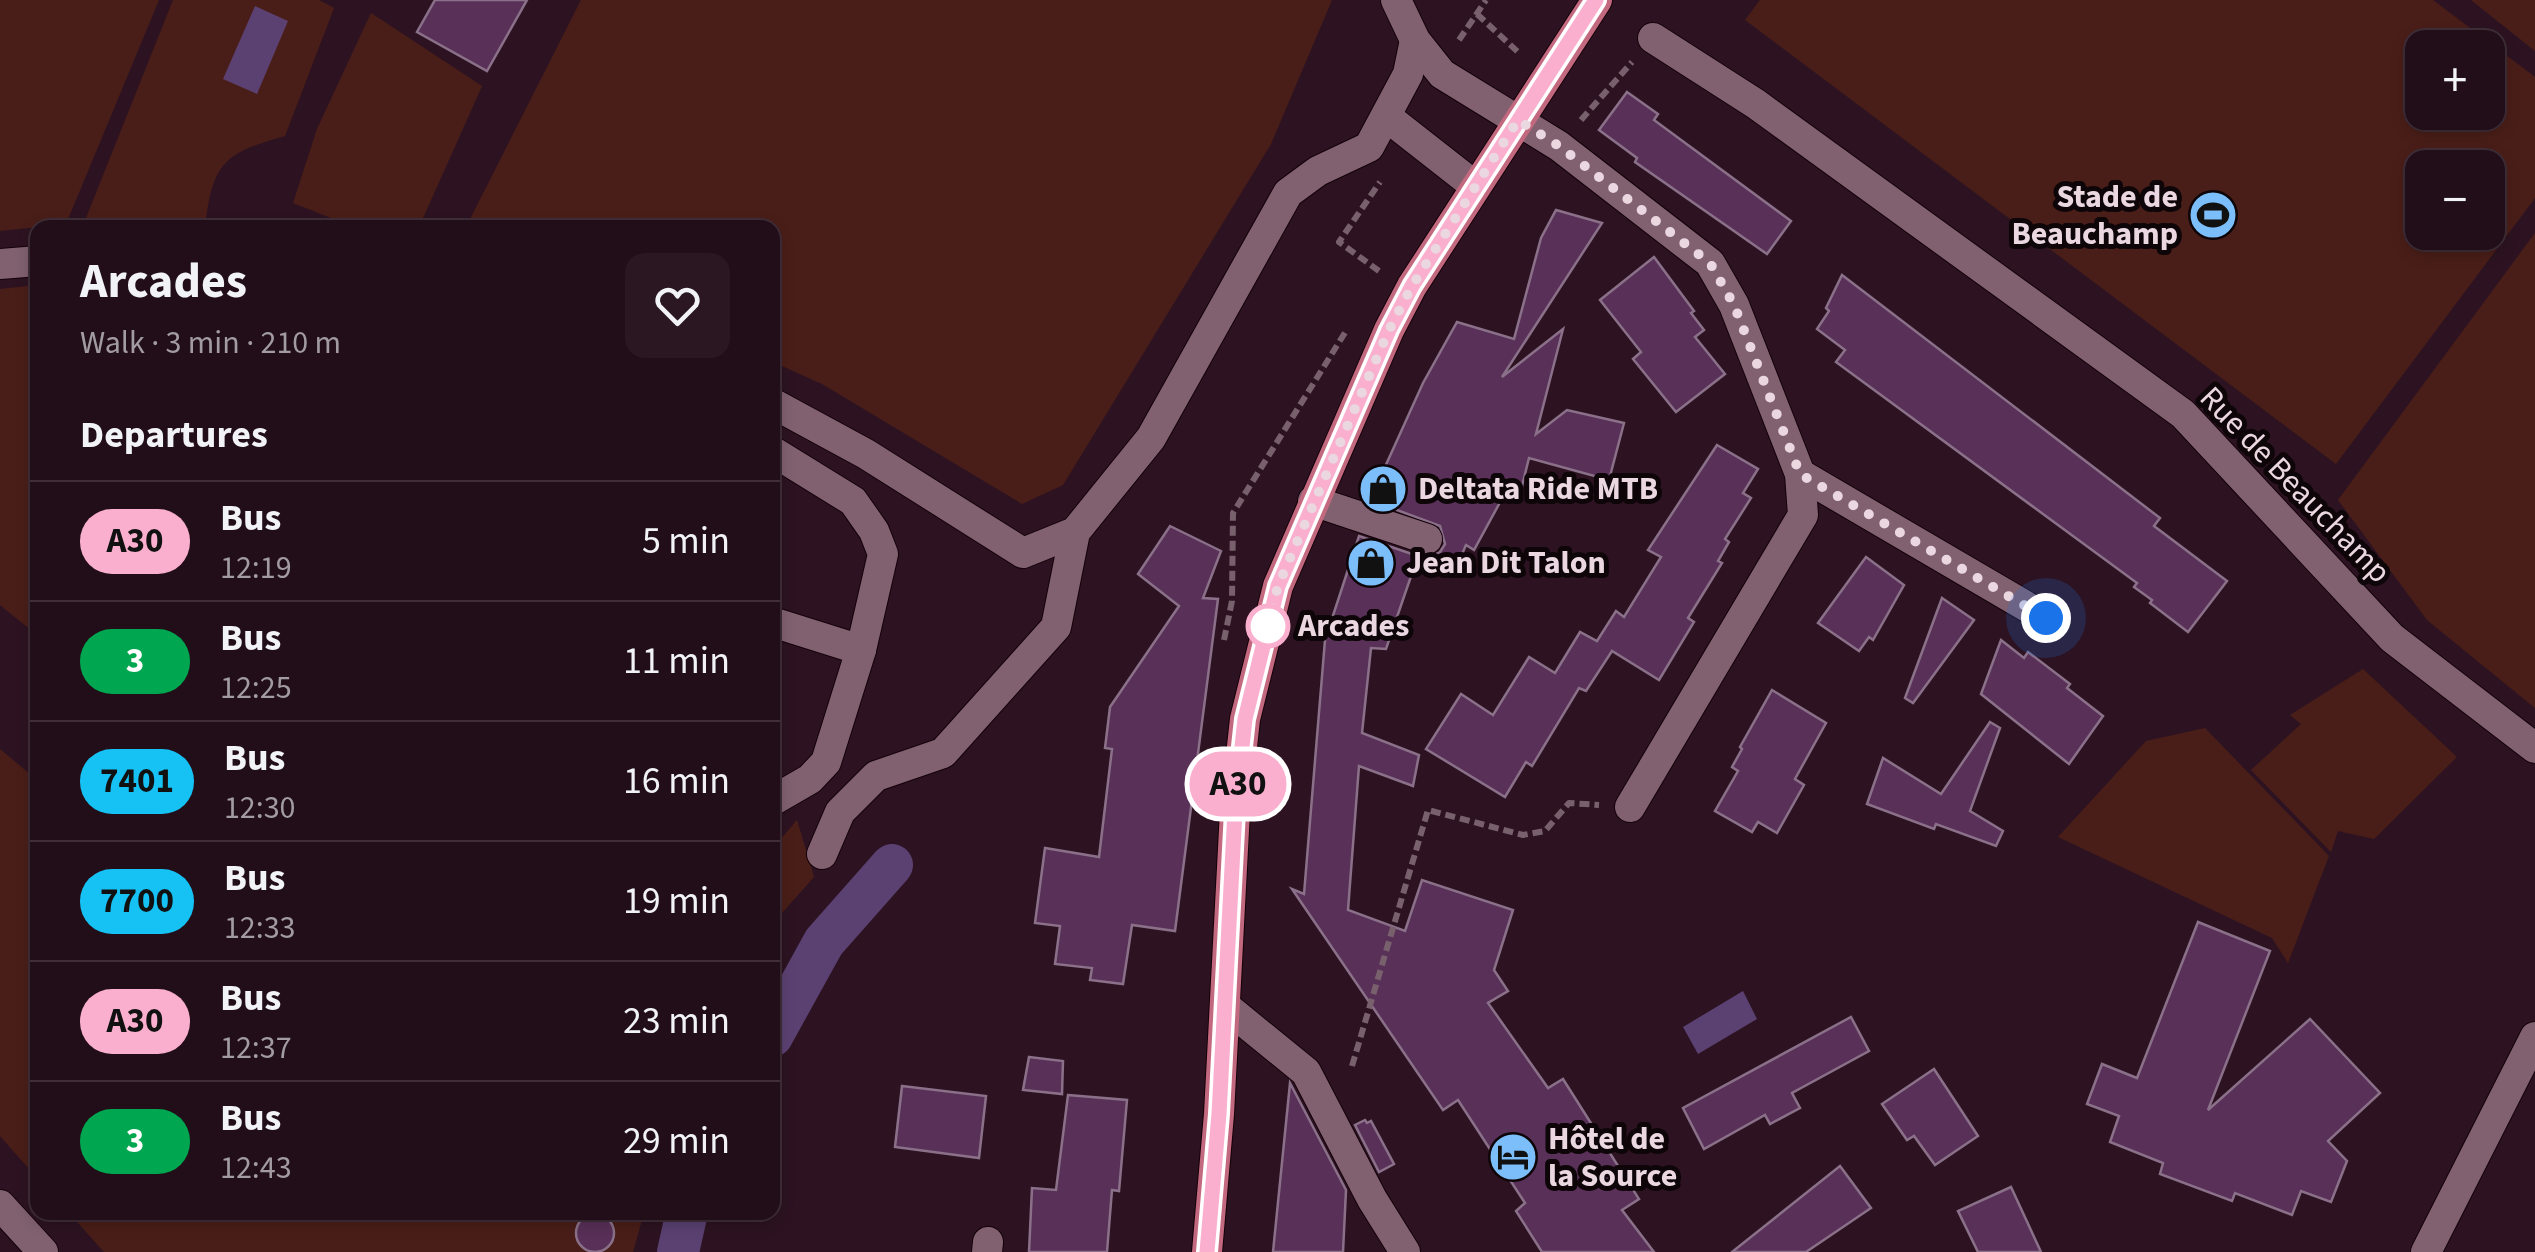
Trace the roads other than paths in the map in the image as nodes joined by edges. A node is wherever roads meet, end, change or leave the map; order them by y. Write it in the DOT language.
graph roads {
  1 [pos="1396,0"];
  2 [pos="1596,0"];
  3 [pos="1653,38"];
  4 [pos="1415,40"];
  5 [pos="1387,116"];
  6 [pos="1518,120"];
  7 [pos="1475,186"];
  8 [pos="30,262"];
  9 [pos="0,264"];
  10 [pos="780,407"];
  11 [pos="780,457"];
  12 [pos="1800,474"];
  13 [pos="1313,501"];
  14 [pos="1076,532"];
  15 [pos="1426,538"];
  16 [pos="2046,618"];
  17 [pos="780,625"];
  18 [pos="861,650"];
  19 [pos="2535,748"];
  20 [pos="780,797"];
  21 [pos="1630,807"];
  22 [pos="822,854"];
  23 [pos="1225,1006"];
  24 [pos="2535,1037"];
  25 [pos="0,1204"];
  26 [pos="43,1252"];
  27 [pos="1207,1252"];
  28 [pos="1405,1252"];
  29 [pos="2426,1252"];
  1 -- 4 [label="street"];
  2 -- 6 [label="main road"];
  3 -- 19 [label="street, Rue de Beauchamp"];
  4 -- 5 [label="street"];
  4 -- 6 [label="street"];
  5 -- 7 [label="street"];
  5 -- 14 [label="street"];
  6 -- 7 [label="main road"];
  6 -- 12 [label="street"];
  7 -- 13 [label="main road"];
  8 -- 9 [label="street"];
  10 -- 14 [label="street"];
  11 -- 18 [label="street"];
  12 -- 16 [label="street"];
  12 -- 21 [label="street"];
  13 -- 15 [label="street"];
  13 -- 23 [label="main road"];
  14 -- 22 [label="street"];
  17 -- 18 [label="street"];
  18 -- 20 [label="street"];
  23 -- 27 [label="main road"];
  23 -- 28 [label="street"];
  24 -- 29 [label="street"];
  25 -- 26 [label="street"];
}
